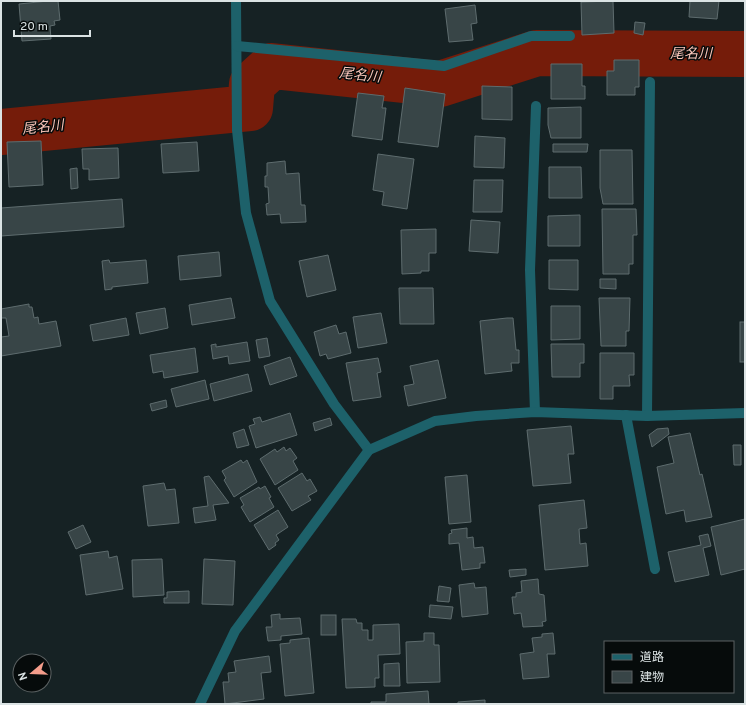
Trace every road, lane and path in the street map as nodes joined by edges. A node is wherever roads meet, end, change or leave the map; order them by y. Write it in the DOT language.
graph roads {
  1 [pos="236,1"];
  2 [pos="570,36"];
  3 [pos="237,46"];
  4 [pos="650,82"];
  5 [pos="536,106"];
  6 [pos="535,412"];
  7 [pos="745,413"];
  8 [pos="626,415"];
  9 [pos="647,416"];
  10 [pos="369,450"];
  11 [pos="655,569"];
  12 [pos="200,704"];
  1 -- 3 [label="street"];
  2 -- 3 [label="street"];
  3 -- 10 [label="street"];
  4 -- 9 [label="street"];
  5 -- 6 [label="street"];
  6 -- 8 [label="street"];
  6 -- 10 [label="street"];
  7 -- 9 [label="street"];
  8 -- 9 [label="street"];
  8 -- 11 [label="street"];
  10 -- 12 [label="street"];
}
